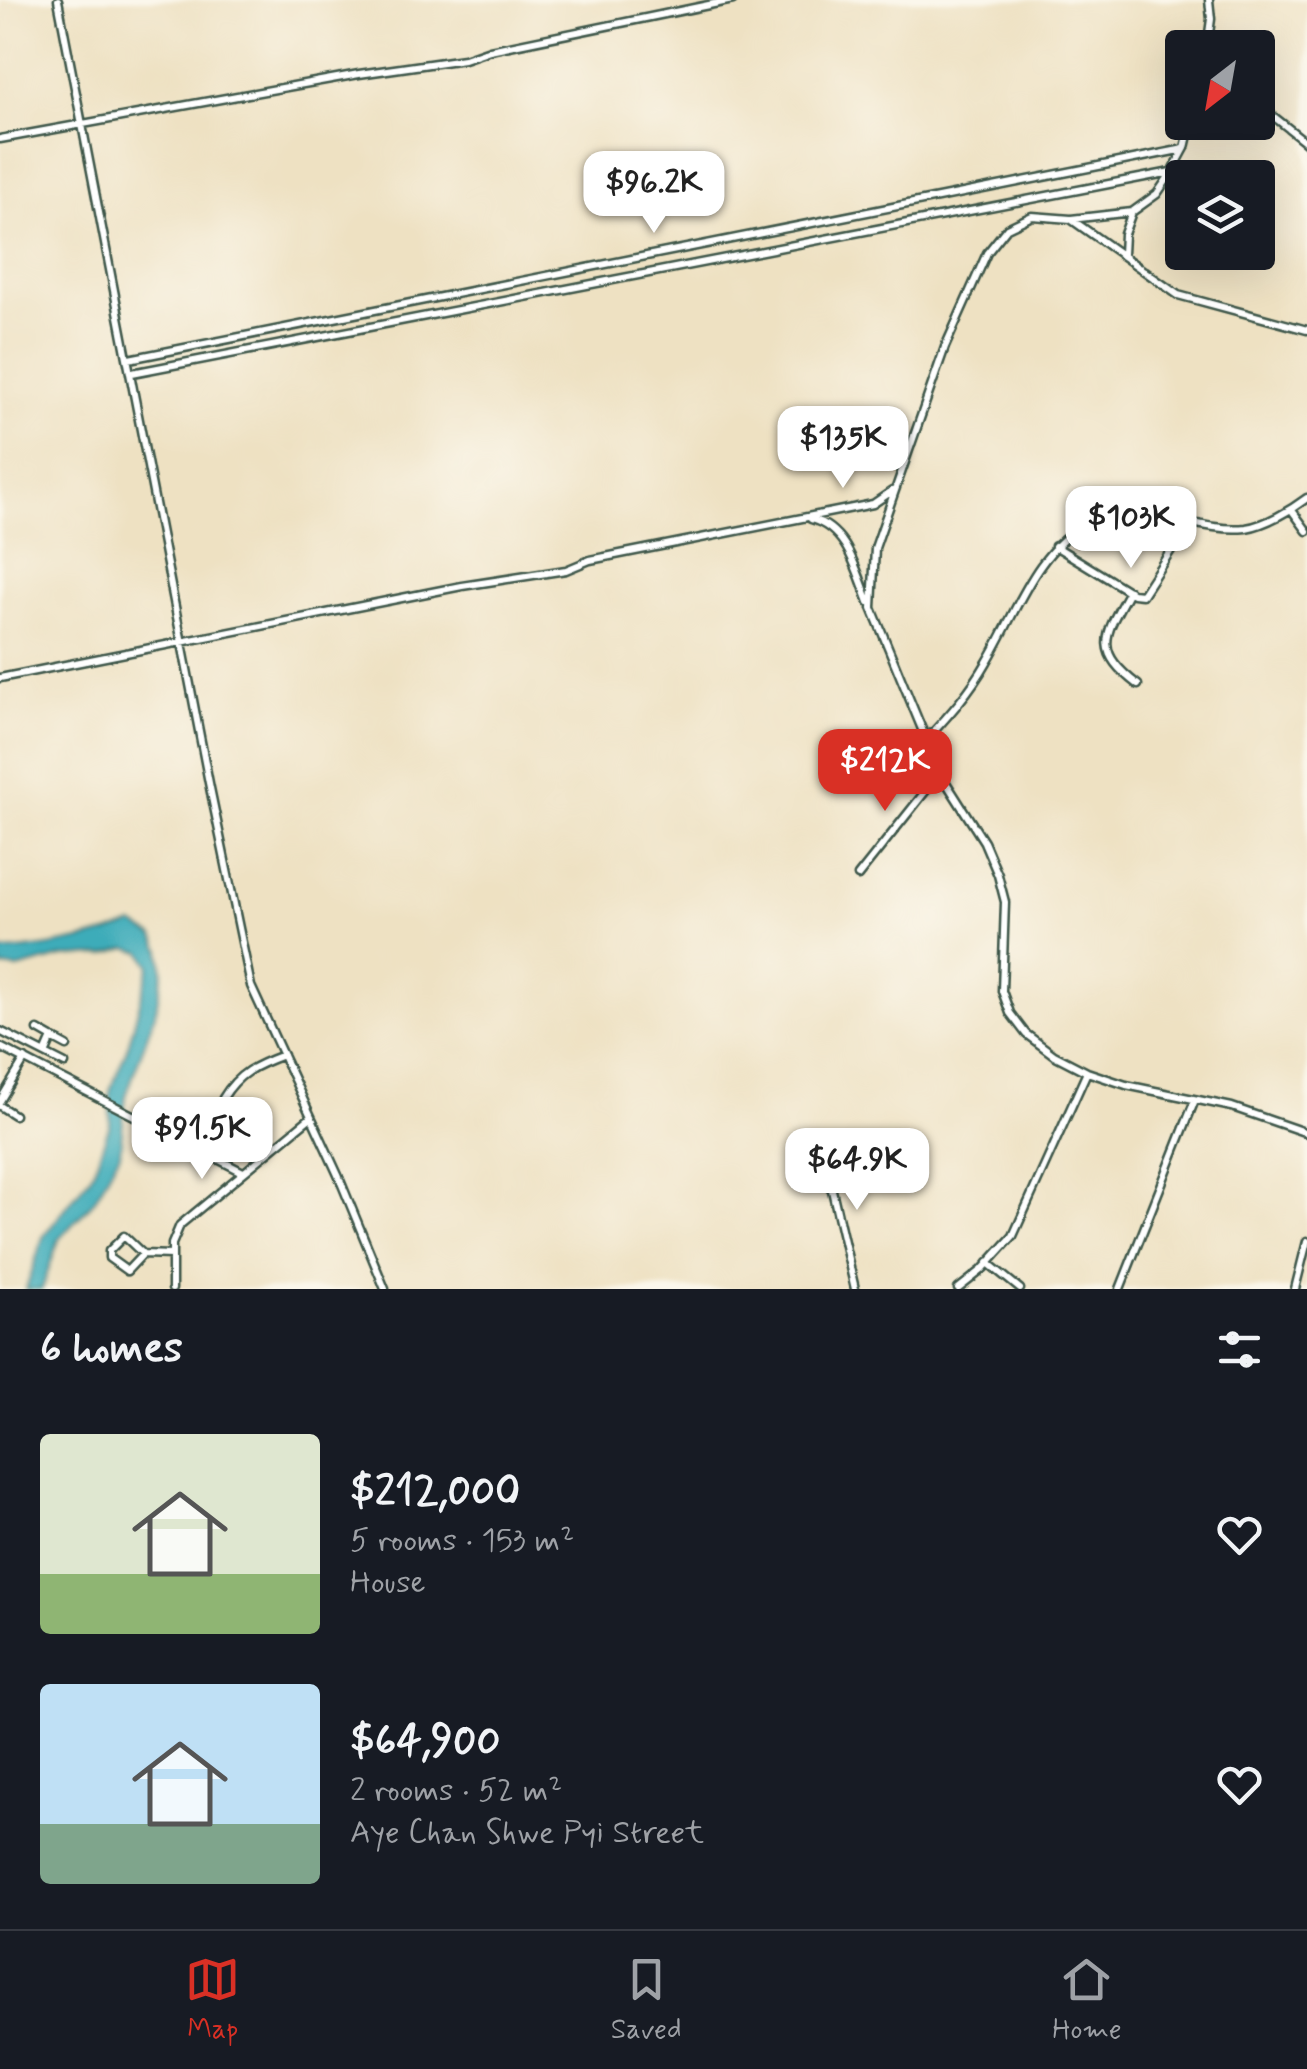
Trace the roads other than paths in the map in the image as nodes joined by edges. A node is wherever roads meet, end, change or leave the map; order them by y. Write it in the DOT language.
graph roads {
  1 [pos="58,0"];
  2 [pos="733,0"];
  3 [pos="1209,0"];
  4 [pos="1209,30"];
  5 [pos="1275,118"];
  6 [pos="83,123"];
  7 [pos="0,139"];
  8 [pos="1187,140"];
  9 [pos="1307,143"];
  10 [pos="1185,148"];
  11 [pos="1178,160"];
  12 [pos="1165,173"];
  13 [pos="1165,182"];
  14 [pos="1132,212"];
  15 [pos="1072,219"];
  16 [pos="1123,256"];
  17 [pos="1307,330"];
  18 [pos="129,359"];
  19 [pos="132,373"];
  20 [pos="893,490"];
  21 [pos="1307,498"];
  22 [pos="1291,509"];
  23 [pos="805,517"];
  24 [pos="1190,522"];
  25 [pos="1307,531"];
  26 [pos="1055,546"];
  27 [pos="1129,590"];
  28 [pos="872,608"];
  29 [pos="184,641"];
  30 [pos="0,678"];
  31 [pos="1138,685"];
  32 [pos="926,740"];
  33 [pos="940,774"];
  34 [pos="858,876"];
  35 [pos="38,1030"];
  36 [pos="0,1032"];
  37 [pos="52,1038"];
  38 [pos="67,1046"];
  39 [pos="0,1047"];
  40 [pos="45,1054"];
  41 [pos="283,1055"];
  42 [pos="24,1059"];
  43 [pos="65,1064"];
  44 [pos="1087,1072"];
  45 [pos="222,1098"];
  46 [pos="1195,1100"];
  47 [pos="0,1103"];
  48 [pos="14,1115"];
  49 [pos="311,1116"];
  50 [pos="1307,1134"];
  51 [pos="810,1156"];
  52 [pos="243,1172"];
  53 [pos="1307,1240"];
  54 [pos="143,1254"];
  55 [pos="172,1255"];
  56 [pos="988,1263"];
  57 [pos="172,1289"];
  58 [pos="385,1289"];
  59 [pos="855,1289"];
  60 [pos="958,1289"];
  61 [pos="1020,1289"];
  62 [pos="1120,1289"];
  63 [pos="1294,1289"];
  1 -- 6 [label="street"];
  2 -- 6 [label="street"];
  3 -- 4 [label="street"];
  5 -- 9 [label="street"];
  6 -- 7 [label="street"];
  6 -- 18 [label="street"];
  8 -- 10 [label="street"];
  10 -- 11 [label="street"];
  10 -- 18 [label="street"];
  12 -- 19 [label="street"];
  13 -- 14 [label="street"];
  14 -- 15 [label="street"];
  14 -- 16 [label="street"];
  15 -- 16 [label="street"];
  15 -- 20 [label="street"];
  16 -- 17 [label="street"];
  18 -- 19 [label="street"];
  19 -- 29 [label="street"];
  20 -- 23 [label="street"];
  20 -- 28 [label="street"];
  21 -- 22 [label="street"];
  22 -- 24 [label="street"];
  22 -- 25 [label="street"];
  23 -- 28 [label="street"];
  23 -- 29 [label="street"];
  24 -- 26 [label="street"];
  24 -- 27 [label="street"];
  26 -- 27 [label="street"];
  26 -- 32 [label="street"];
  27 -- 31 [label="street"];
  28 -- 32 [label="street"];
  29 -- 30 [label="street"];
  29 -- 41 [label="street"];
  32 -- 33 [label="street"];
  33 -- 34 [label="street"];
  33 -- 44 [label="street"];
  35 -- 37 [label="street"];
  36 -- 40 [label="street"];
  37 -- 38 [label="street"];
  37 -- 40 [label="street"];
  39 -- 42 [label="street"];
  40 -- 43 [label="street"];
  41 -- 45 [label="street"];
  41 -- 49 [label="street"];
  42 -- 47 [label="street"];
  42 -- 52 [label="street"];
  44 -- 46 [label="street"];
  44 -- 56 [label="street"];
  46 -- 50 [label="street"];
  46 -- 62 [label="street"];
  47 -- 48 [label="street"];
  49 -- 52 [label="street"];
  49 -- 58 [label="street"];
  51 -- 59 [label="street"];
  52 -- 55 [label="street"];
  53 -- 63 [label="street"];
  54 -- 54 [label="street"];
  54 -- 55 [label="street"];
  55 -- 57 [label="street"];
  56 -- 60 [label="street"];
  56 -- 61 [label="street"];
}
